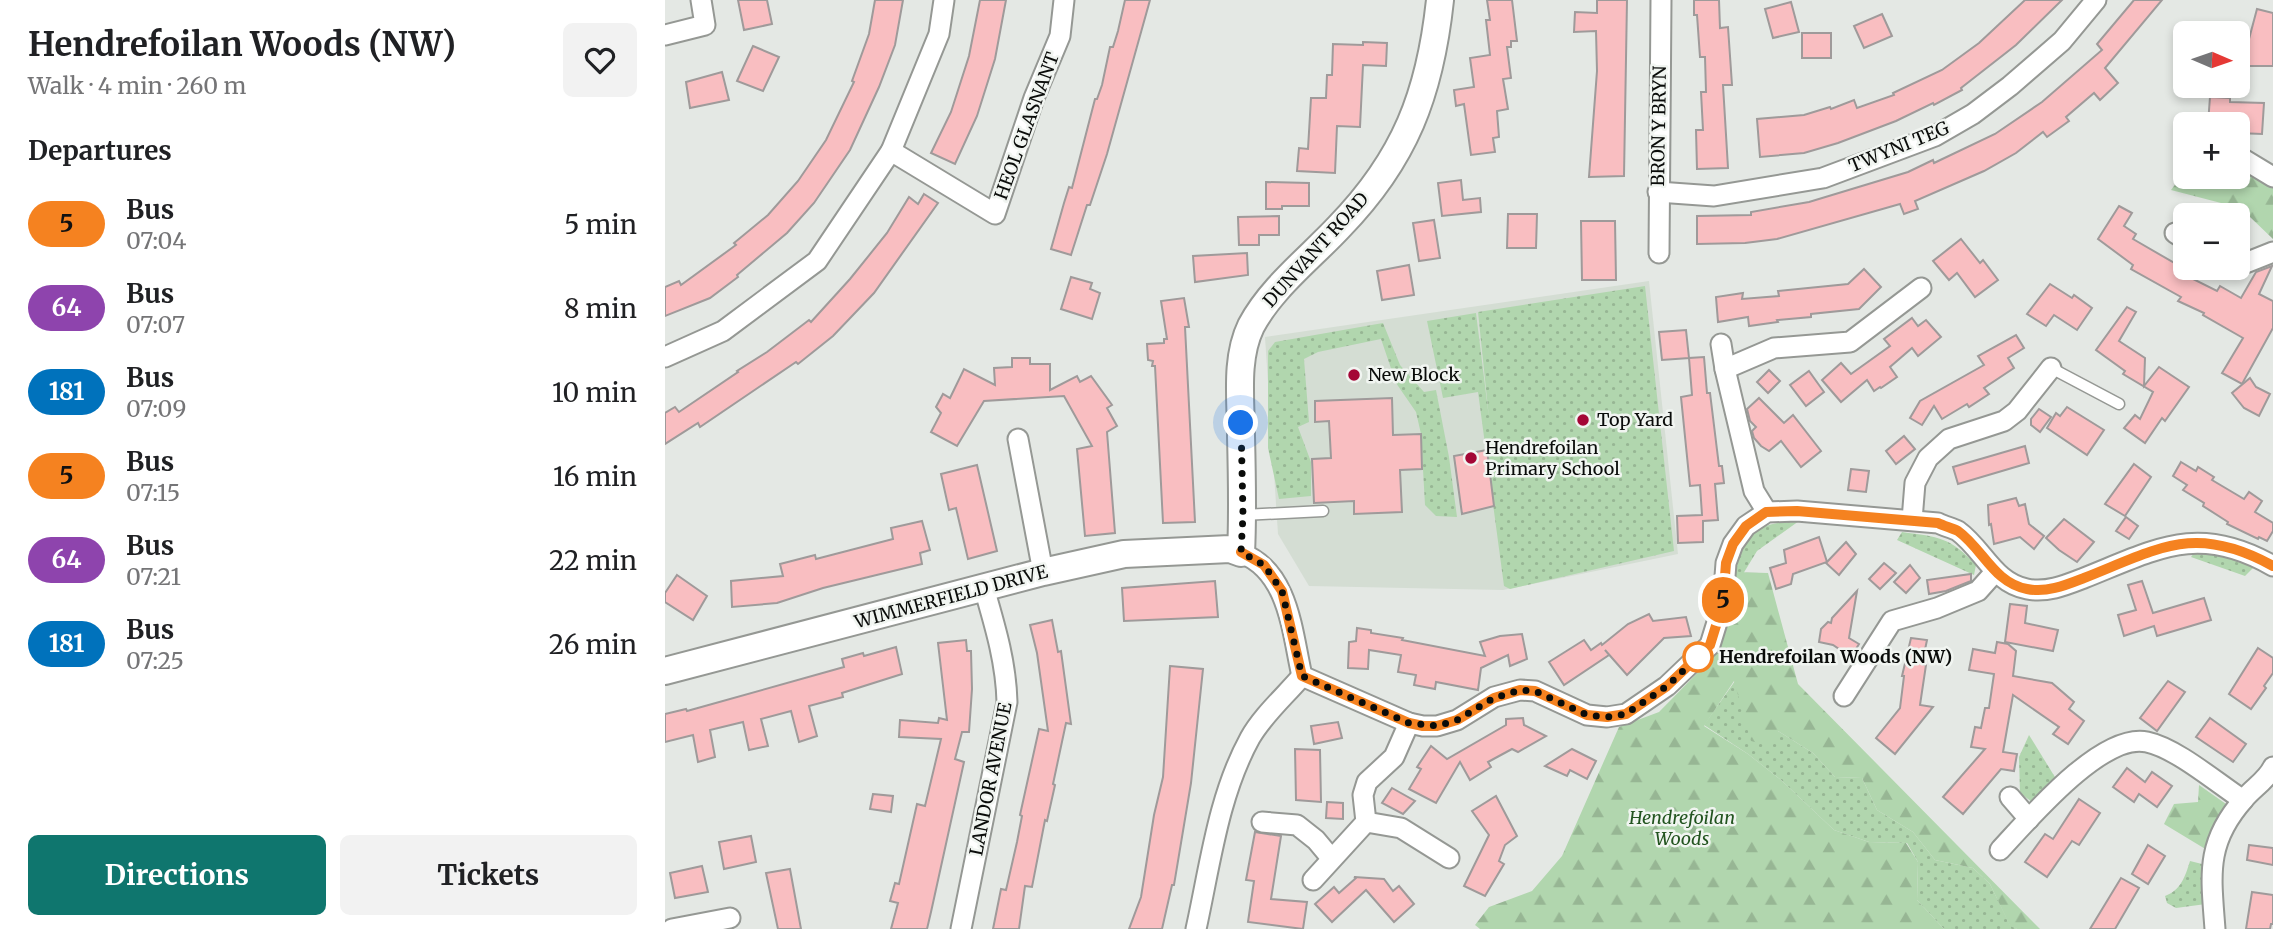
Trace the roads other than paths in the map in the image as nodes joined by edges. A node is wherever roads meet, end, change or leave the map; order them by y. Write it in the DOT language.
graph roads {
  1 [pos="701,0"];
  2 [pos="944,0"];
  3 [pos="1064,0"];
  4 [pos="1440,0"];
  5 [pos="1661,0"];
  6 [pos="2096,0"];
  7 [pos="665,35"];
  8 [pos="891,150"];
  9 [pos="2250,163"];
  10 [pos="2273,177"];
  11 [pos="1658,192"];
  12 [pos="2273,252"];
  13 [pos="1659,253"];
  14 [pos="2250,261"];
  15 [pos="1921,288"];
  16 [pos="1721,344"];
  17 [pos="665,357"];
  18 [pos="2051,368"];
  19 [pos="1725,369"];
  20 [pos="2119,404"];
  21 [pos="1018,439"];
  22 [pos="1323,511"];
  23 [pos="1766,512"];
  24 [pos="1243,515"];
  25 [pos="1912,520"];
  26 [pos="1241,552"];
  27 [pos="2273,566"];
  28 [pos="1043,572"];
  29 [pos="1995,572"];
  30 [pos="984,588"];
  31 [pos="665,671"];
  32 [pos="1302,676"];
  33 [pos="1844,695"];
  34 [pos="1409,723"];
  35 [pos="2273,766"];
  36 [pos="2010,797"];
  37 [pos="2243,800"];
  38 [pos="2029,819"];
  39 [pos="1262,822"];
  40 [pos="1366,822"];
  41 [pos="2000,850"];
  42 [pos="1331,858"];
  43 [pos="1450,858"];
  44 [pos="1313,880"];
  45 [pos="730,917"];
  46 [pos="672,929"];
  47 [pos="961,929"];
  48 [pos="1196,929"];
  49 [pos="2215,929"];
  1 -- 7 [label="street"];
  2 -- 8 [label="street"];
  3 -- 8 [label="street, HEOL GLASNANT"];
  4 -- 24 [label="street, DUNVANT ROAD"];
  5 -- 11 [label="street, BRON Y BRYN"];
  6 -- 11 [label="street, TWYNI TEG"];
  8 -- 17 [label="street"];
  9 -- 10 [label="street"];
  11 -- 13 [label="street, BRON Y BRYN"];
  12 -- 14 [label="street"];
  15 -- 19 [label="street"];
  16 -- 19 [label="street"];
  18 -- 20 [label="lane"];
  18 -- 25 [label="street"];
  19 -- 23 [label="street"];
  21 -- 28 [label="street"];
  22 -- 24 [label="lane"];
  23 -- 25 [label="street"];
  23 -- 34 [label="street"];
  24 -- 26 [label="street, DUNVANT ROAD"];
  25 -- 29 [label="street"];
  26 -- 28 [label="street, WIMMERFIELD DRIVE"];
  26 -- 32 [label="street"];
  27 -- 29 [label="street"];
  28 -- 30 [label="street, WIMMERFIELD DRIVE"];
  29 -- 33 [label="street"];
  30 -- 31 [label="street, WIMMERFIELD DRIVE"];
  30 -- 47 [label="street, LANDOR AVENUE"];
  32 -- 34 [label="street"];
  32 -- 48 [label="street"];
  34 -- 40 [label="street"];
  35 -- 37 [label="street"];
  36 -- 38 [label="street"];
  37 -- 38 [label="street"];
  37 -- 49 [label="street"];
  38 -- 41 [label="street"];
  39 -- 42 [label="street"];
  40 -- 42 [label="street"];
  40 -- 43 [label="street"];
  42 -- 44 [label="street"];
  45 -- 46 [label="street"];
}
